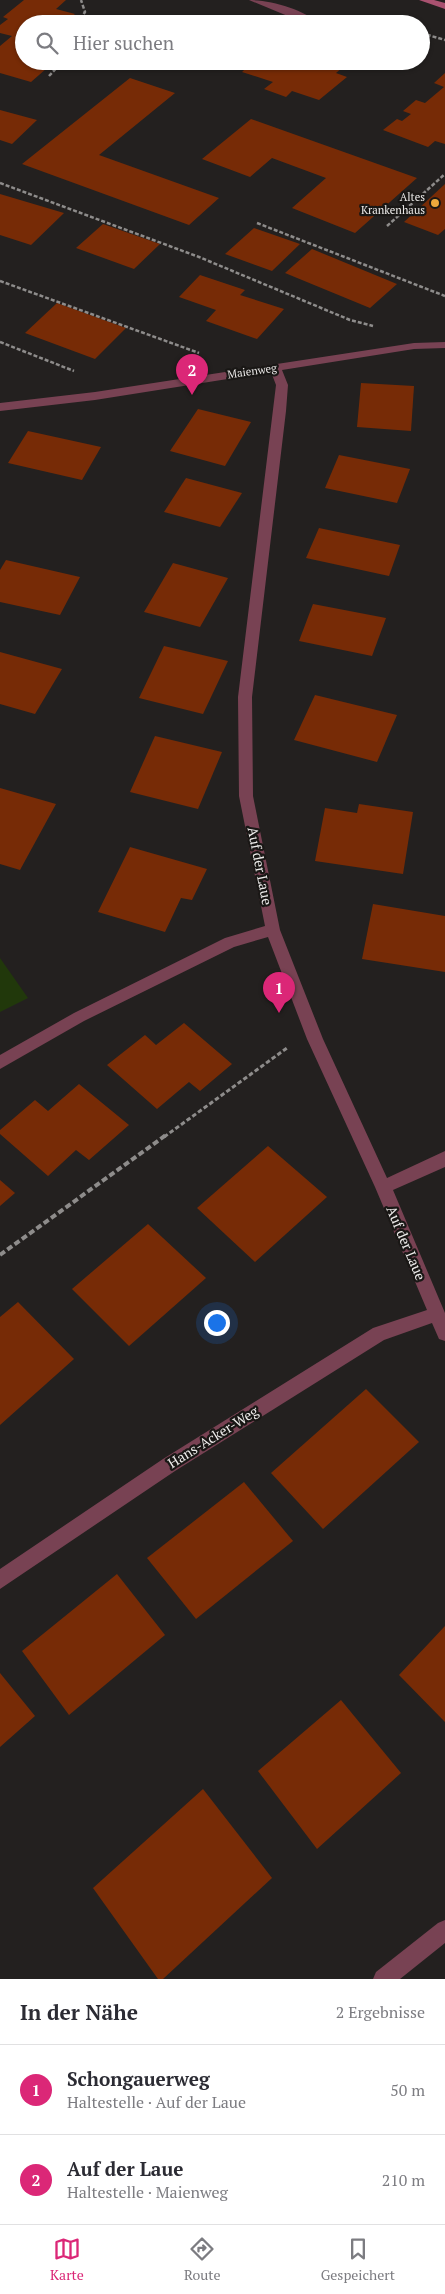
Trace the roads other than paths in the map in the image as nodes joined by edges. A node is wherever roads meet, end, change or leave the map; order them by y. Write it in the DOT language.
graph roads {
  1 [pos="254,0"];
  2 [pos="424,0"];
  3 [pos="445,6"];
  4 [pos="300,15"];
  5 [pos="445,345"];
  6 [pos="275,368"];
  7 [pos="0,407"];
  8 [pos="273,930"];
  9 [pos="0,1064"];
  10 [pos="445,1158"];
  11 [pos="383,1187"];
  12 [pos="437,1314"];
  13 [pos="445,1333"];
  14 [pos="0,1580"];
  15 [pos="445,1930"];
  16 [pos="383,1979"];
  1 -- 4 [label="street"];
  2 -- 3 [label="street"];
  5 -- 6 [label="street, Maienweg"];
  6 -- 7 [label="street, Maienweg"];
  6 -- 8 [label="street, Auf der Laue"];
  8 -- 9 [label="street"];
  8 -- 11 [label="street, Auf der Laue"];
  10 -- 11 [label="street"];
  11 -- 12 [label="street, Auf der Laue"];
  12 -- 13 [label="street, Auf der Laue"];
  12 -- 14 [label="street, Hans-Acker-Weg"];
  15 -- 16 [label="street"];
}
